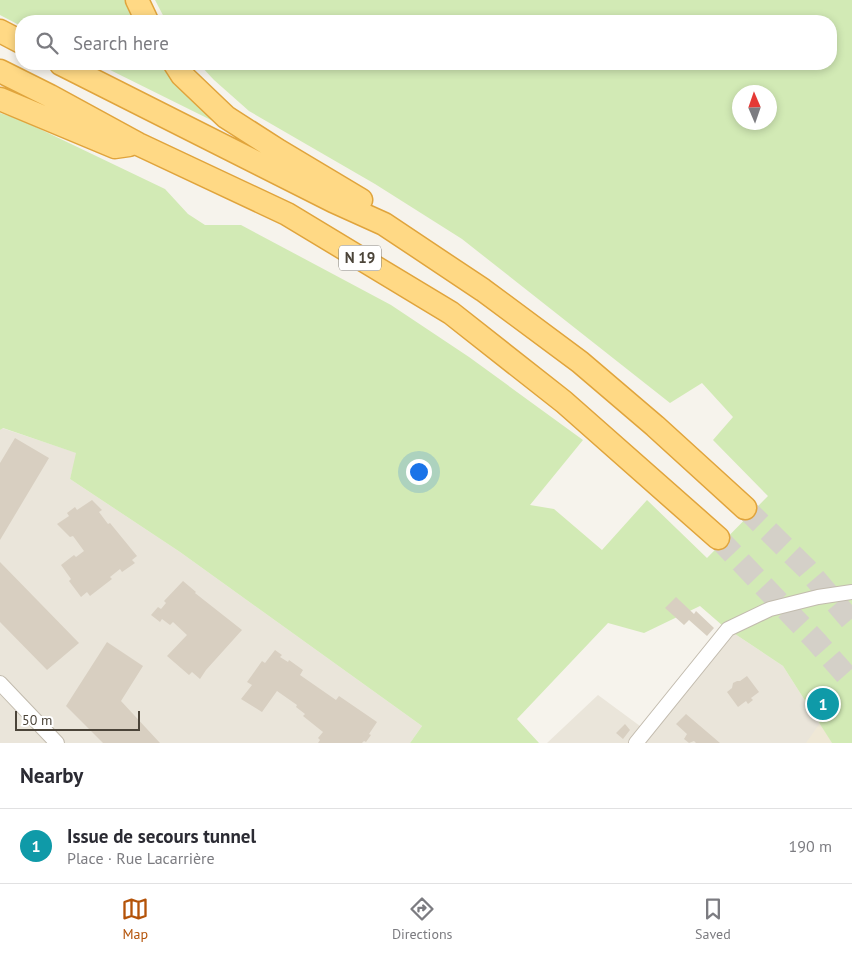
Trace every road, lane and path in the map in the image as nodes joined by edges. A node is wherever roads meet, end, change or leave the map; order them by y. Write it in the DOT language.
graph roads {
  1 [pos="137,0"];
  2 [pos="143,15"];
  3 [pos="0,31"];
  4 [pos="15,39"];
  5 [pos="73,70"];
  6 [pos="179,70"];
  7 [pos="0,71"];
  8 [pos="0,100"];
  9 [pos="138,144"];
  10 [pos="384,224"];
  11 [pos="745,508"];
  12 [pos="718,538"];
  13 [pos="852,592"];
  14 [pos="0,683"];
  15 [pos="57,743"];
  16 [pos="636,743"];
  1 -- 2 [label="highway"];
  3 -- 4 [label="highway"];
  5 -- 10 [label="highway, N 19"];
  6 -- 10 [label="highway"];
  7 -- 9 [label="highway, N 19"];
  8 -- 9 [label="highway"];
  9 -- 12 [label="highway, N 19"];
  10 -- 11 [label="highway, N 19"];
  13 -- 16 [label="street"];
  14 -- 15 [label="street"];
}
